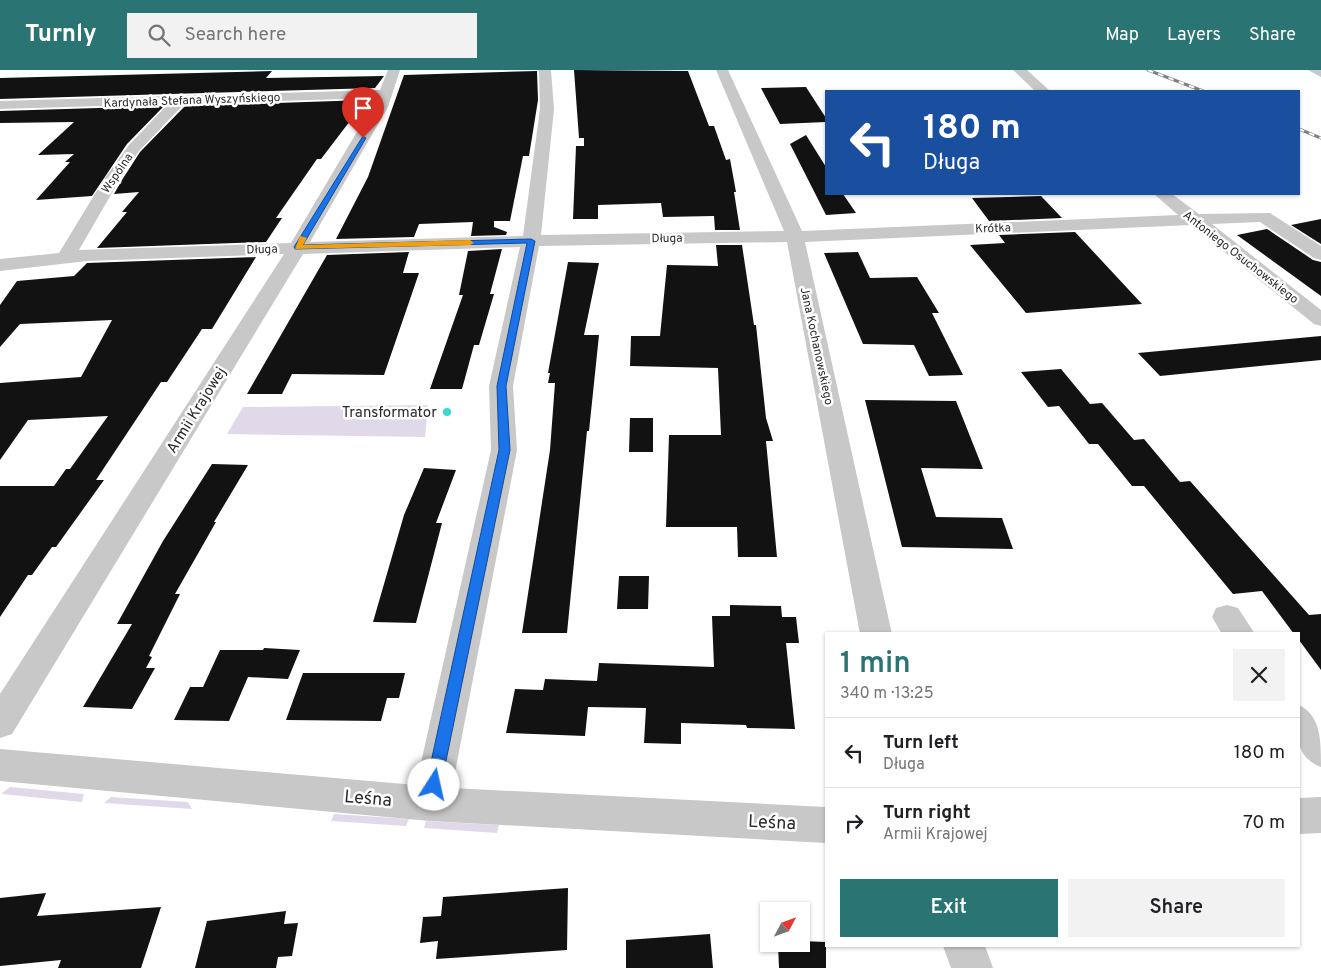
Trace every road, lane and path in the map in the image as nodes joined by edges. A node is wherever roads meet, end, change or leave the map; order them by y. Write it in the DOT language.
graph roads {
  1 [pos="394,70"];
  2 [pos="546,70"];
  3 [pos="722,70"];
  4 [pos="1019,70"];
  5 [pos="1314,70"];
  6 [pos="1321,73"];
  7 [pos="1042,90"];
  8 [pos="385,94"];
  9 [pos="180,100"];
  10 [pos="0,105"];
  11 [pos="1163,195"];
  12 [pos="1192,220"];
  13 [pos="795,236"];
  14 [pos="531,241"];
  15 [pos="298,247"];
  16 [pos="1321,254"];
  17 [pos="66,256"];
  18 [pos="0,265"];
  19 [pos="1321,320"];
  20 [pos="876,632"];
  21 [pos="1300,721"];
  22 [pos="0,722"];
  23 [pos="1321,751"];
  24 [pos="0,765"];
  25 [pos="430,804"];
  26 [pos="1321,815"];
  27 [pos="1300,816"];
  28 [pos="825,825"];
  29 [pos="964,947"];
  30 [pos="972,968"];
  1 -- 8 [label="street, Armii Krajowej"];
  2 -- 14 [label="street"];
  3 -- 13 [label="street, Jana Kochanowskiego"];
  4 -- 7 [label="street"];
  5 -- 6 [label="street"];
  8 -- 9 [label="street, Kardynała Stefana Wyszyńskiego"];
  8 -- 15 [label="street, Armii Krajowej"];
  9 -- 10 [label="street, Kardynała Stefana Wyszyńskiego"];
  9 -- 17 [label="street, Wspólna"];
  11 -- 12 [label="street, Antoniego Osuchowskiego"];
  12 -- 13 [label="street, Krótka"];
  12 -- 16 [label="street, Krótka"];
  12 -- 19 [label="street, Antoniego Osuchowskiego"];
  13 -- 14 [label="street, Długa"];
  13 -- 20 [label="street, Jana Kochanowskiego"];
  14 -- 15 [label="street, Długa"];
  14 -- 25 [label="street"];
  15 -- 17 [label="street, Długa"];
  15 -- 22 [label="street, Armii Krajowej"];
  17 -- 18 [label="street, Długa"];
  21 -- 23 [label="street"];
  24 -- 25 [label="street, Leśna"];
  25 -- 28 [label="street, Leśna"];
  26 -- 27 [label="street"];
  29 -- 30 [label="street"];
}
